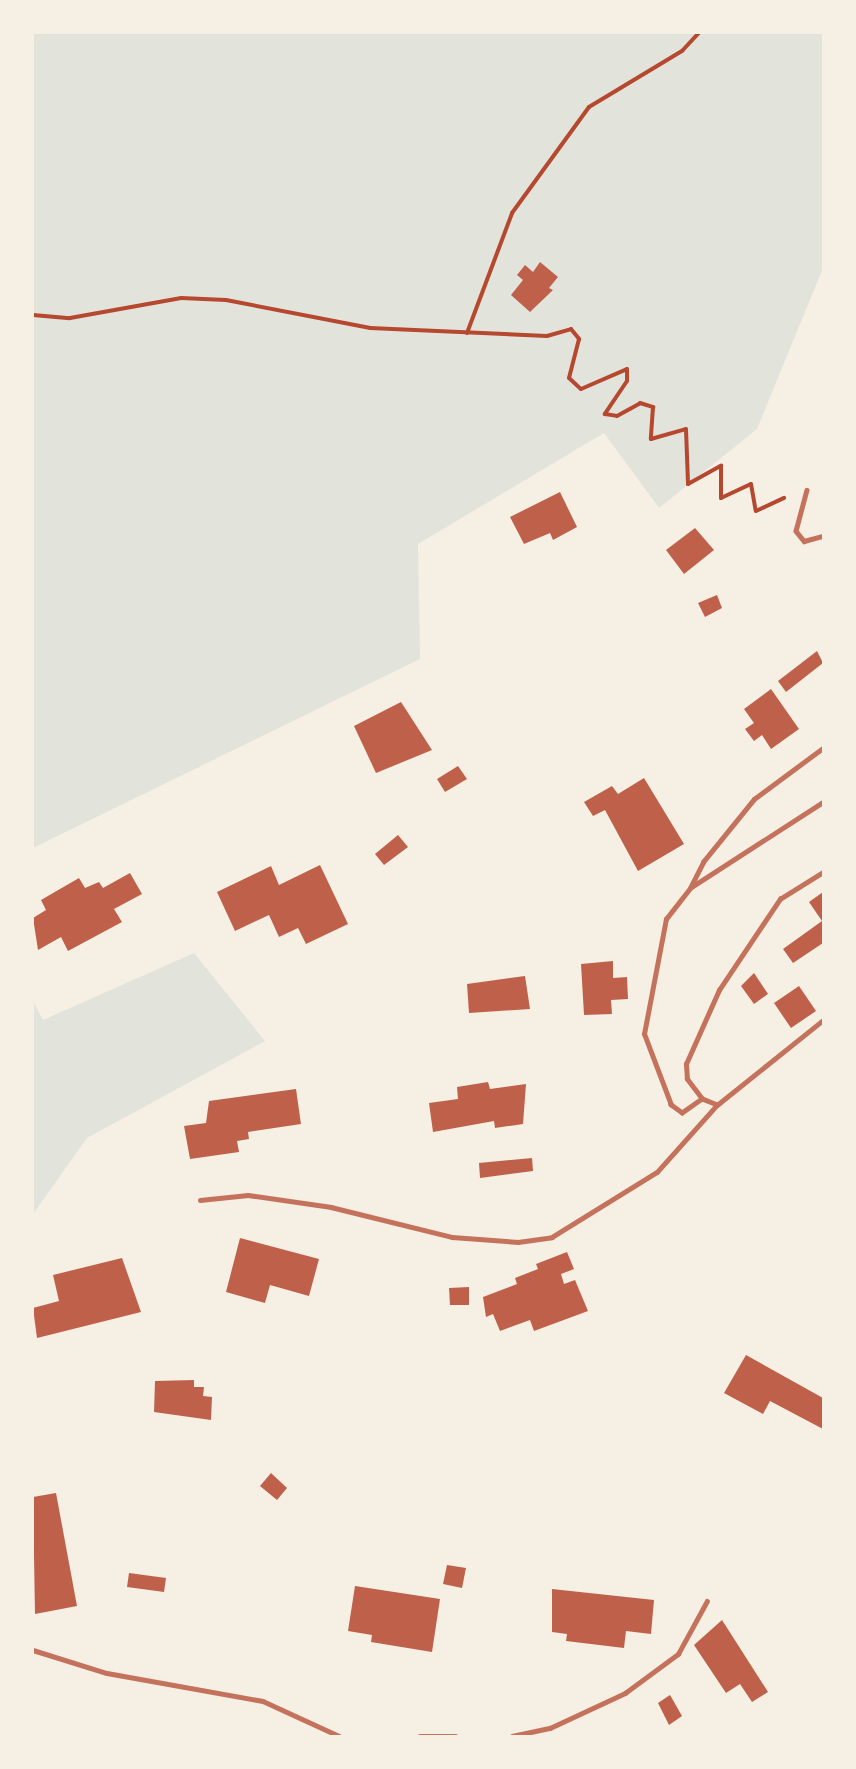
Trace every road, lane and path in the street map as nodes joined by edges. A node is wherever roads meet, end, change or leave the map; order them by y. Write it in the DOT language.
graph roads {
  1 [pos="699,33"];
  2 [pos="33,315"];
  3 [pos="467,333"];
  4 [pos="807,490"];
  5 [pos="823,536"];
  6 [pos="823,748"];
  7 [pos="823,802"];
  8 [pos="823,872"];
  9 [pos="690,888"];
  10 [pos="823,1020"];
  11 [pos="702,1099"];
  12 [pos="717,1105"];
  13 [pos="200,1200"];
  14 [pos="707,1601"];
  15 [pos="33,1650"];
  16 [pos="339,1736"];
  17 [pos="420,1736"];
  18 [pos="456,1736"];
  19 [pos="512,1736"];
  1 -- 3 [label="path"];
  2 -- 3 [label="path"];
  3 -- 4 [label="path"];
  4 -- 5 [label="lane"];
  6 -- 9 [label="lane"];
  7 -- 9 [label="lane"];
  8 -- 11 [label="lane"];
  9 -- 11 [label="lane"];
  10 -- 12 [label="lane"];
  11 -- 12 [label="lane"];
  12 -- 13 [label="lane"];
  14 -- 19 [label="lane"];
  15 -- 16 [label="lane"];
  17 -- 18 [label="lane"];
}
